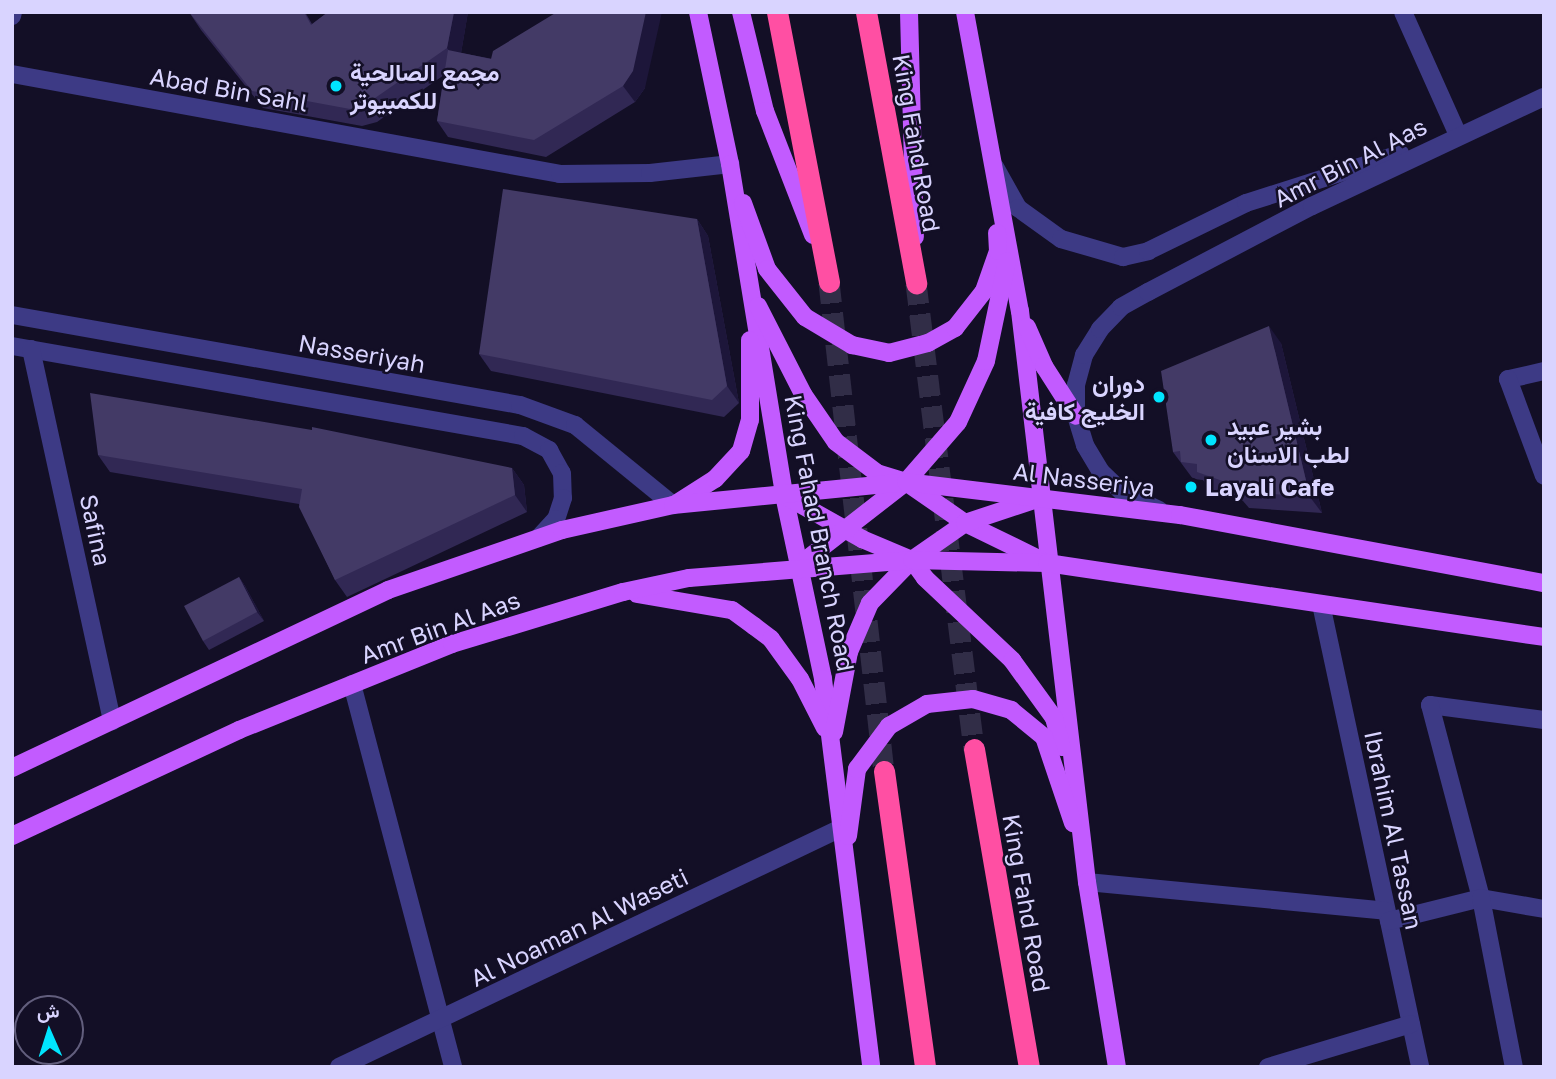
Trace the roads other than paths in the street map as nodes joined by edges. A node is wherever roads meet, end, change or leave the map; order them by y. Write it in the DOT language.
graph roads {
  1 [pos="698,12"];
  2 [pos="741,12"];
  3 [pos="777,12"];
  4 [pos="866,12"];
  5 [pos="909,12"];
  6 [pos="965,12"];
  7 [pos="1403,12"];
  8 [pos="12,74"];
  9 [pos="1544,97"];
  10 [pos="1456,136"];
  11 [pos="730,164"];
  12 [pos="992,164"];
  13 [pos="1008,255"];
  14 [pos="830,282"];
  15 [pos="916,283"];
  16 [pos="749,288"];
  17 [pos="1020,311"];
  18 [pos="12,315"];
  19 [pos="12,346"];
  20 [pos="31,349"];
  21 [pos="1544,371"];
  22 [pos="1076,416"];
  23 [pos="1544,476"];
  24 [pos="906,482"];
  25 [pos="784,495"];
  26 [pos="1041,498"];
  27 [pos="673,505"];
  28 [pos="1180,515"];
  29 [pos="965,523"];
  30 [pos="844,528"];
  31 [pos="538,538"];
  32 [pos="912,560"];
  33 [pos="1047,563"];
  34 [pos="799,566"];
  35 [pos="1544,583"];
  36 [pos="622,592"];
  37 [pos="1321,604"];
  38 [pos="1544,637"];
  39 [pos="352,684"];
  40 [pos="1544,720"];
  41 [pos="112,721"];
  42 [pos="832,740"];
  43 [pos="974,749"];
  44 [pos="12,768"];
  45 [pos="884,771"];
  46 [pos="1079,815"];
  47 [pos="839,829"];
  48 [pos="12,836"];
  49 [pos="1084,856"];
  50 [pos="845,873"];
  51 [pos="1087,882"];
  52 [pos="1481,898"];
  53 [pos="1544,909"];
  54 [pos="1388,916"];
  55 [pos="440,1020"];
  56 [pos="1411,1024"];
  57 [pos="339,1067"];
  58 [pos="453,1067"];
  59 [pos="871,1067"];
  60 [pos="925,1067"];
  61 [pos="1029,1067"];
  62 [pos="1117,1067"];
  63 [pos="1268,1067"];
  64 [pos="1420,1067"];
  65 [pos="1514,1067"];
  1 -- 11 [label="main road, King Fahad Branch Road"];
  2 -- 14 [label="main road"];
  3 -- 14 [label="highway"];
  4 -- 15 [label="highway, King Fahd Road"];
  5 -- 15 [label="main road"];
  6 -- 12 [label="main road"];
  7 -- 10 [label="street"];
  8 -- 11 [label="street, Abad Bin Sahl"];
  9 -- 10 [label="street, Amr Bin Al Aas"];
  10 -- 12 [label="street"];
  10 -- 22 [label="street, Amr Bin Al Aas"];
  11 -- 12 [label="main road"];
  11 -- 16 [label="main road, King Fahad Branch Road"];
  12 -- 13 [label="main road"];
  13 -- 17 [label="main road"];
  13 -- 24 [label="main road"];
  16 -- 24 [label="main road"];
  16 -- 25 [label="main road, King Fahad Branch Road"];
  16 -- 27 [label="main road"];
  17 -- 22 [label="main road"];
  17 -- 26 [label="main road"];
  18 -- 27 [label="street, Nasseriyah"];
  19 -- 20 [label="street, Nasseriyah"];
  20 -- 31 [label="street, Nasseriyah"];
  20 -- 41 [label="street, Safina"];
  21 -- 23 [label="street"];
  22 -- 28 [label="street"];
  24 -- 25 [label="main road, Amr Bin Al Aas"];
  24 -- 26 [label="main road, Al Nasseriya"];
  24 -- 29 [label="main road"];
  24 -- 30 [label="main road"];
  25 -- 27 [label="main road, Amr Bin Al Aas"];
  25 -- 30 [label="main road"];
  25 -- 34 [label="main road, King Fahad Branch Road"];
  26 -- 28 [label="main road, Al Nasseriya"];
  26 -- 29 [label="main road"];
  26 -- 33 [label="main road"];
  27 -- 31 [label="main road, Amr Bin Al Aas"];
  28 -- 35 [label="main road, Al Nasseriya"];
  29 -- 32 [label="main road"];
  29 -- 33 [label="main road"];
  30 -- 32 [label="main road"];
  30 -- 34 [label="main road"];
  31 -- 41 [label="main road, Amr Bin Al Aas"];
  32 -- 33 [label="main road"];
  32 -- 34 [label="main road, Amr Bin Al Aas"];
  32 -- 42 [label="main road"];
  32 -- 46 [label="main road"];
  33 -- 37 [label="main road"];
  33 -- 46 [label="main road"];
  34 -- 36 [label="main road, Amr Bin Al Aas"];
  34 -- 42 [label="main road, King Fahad Branch Road"];
  36 -- 39 [label="main road, Amr Bin Al Aas"];
  36 -- 42 [label="main road"];
  37 -- 38 [label="main road"];
  37 -- 54 [label="street, Ibrahim Al Tassan"];
  39 -- 48 [label="main road, Amr Bin Al Aas"];
  39 -- 55 [label="street"];
  40 -- 52 [label="street"];
  41 -- 44 [label="main road, Amr Bin Al Aas"];
  42 -- 47 [label="main road, King Fahad Branch Road"];
  43 -- 61 [label="highway, King Fahd Road"];
  45 -- 60 [label="highway"];
  46 -- 49 [label="main road"];
  47 -- 50 [label="main road, King Fahad Branch Road"];
  47 -- 55 [label="street, Al Noaman Al Waseti"];
  49 -- 50 [label="main road"];
  49 -- 51 [label="main road"];
  50 -- 59 [label="main road, King Fahad Branch Road"];
  51 -- 54 [label="street"];
  51 -- 62 [label="main road"];
  52 -- 53 [label="street"];
  52 -- 54 [label="street"];
  52 -- 65 [label="street"];
  54 -- 56 [label="street, Ibrahim Al Tassan"];
  55 -- 57 [label="street, Al Noaman Al Waseti"];
  55 -- 58 [label="street"];
  56 -- 63 [label="street"];
  56 -- 64 [label="street, Ibrahim Al Tassan"];
}
